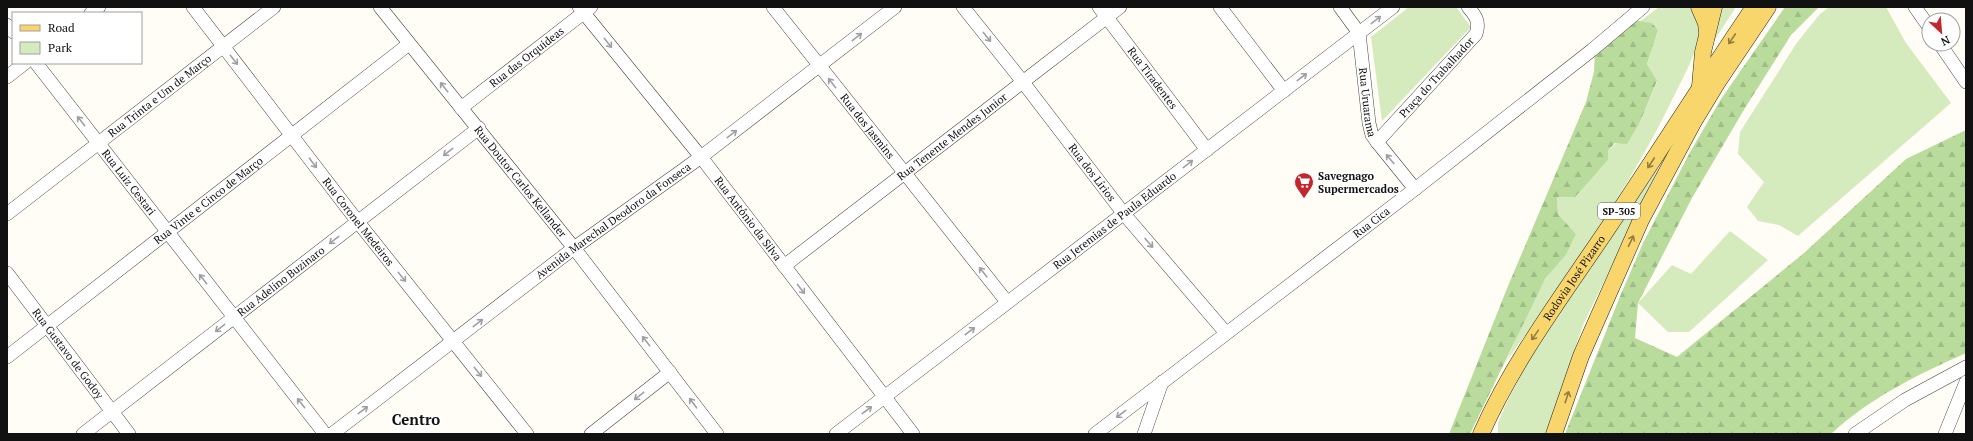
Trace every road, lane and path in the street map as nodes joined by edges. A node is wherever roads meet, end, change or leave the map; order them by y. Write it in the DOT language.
graph roads {
  1 [pos="193,7"];
  2 [pos="274,7"];
  3 [pos="380,7"];
  4 [pos="772,7"];
  5 [pos="895,7"];
  6 [pos="963,7"];
  7 [pos="1120,7"];
  8 [pos="1220,7"];
  9 [pos="1340,7"];
  10 [pos="1393,7"];
  11 [pos="1468,7"];
  12 [pos="1643,7"];
  13 [pos="1699,7"];
  14 [pos="1714,7"];
  15 [pos="1754,7"];
  16 [pos="1768,7"];
  17 [pos="1775,7"];
  18 [pos="1915,7"];
  19 [pos="585,9"];
  20 [pos="1103,12"];
  21 [pos="1921,16"];
  22 [pos="1359,33"];
  23 [pos="1707,36"];
  24 [pos="409,44"];
  25 [pos="223,46"];
  26 [pos="1945,52"];
  27 [pos="24,64"];
  28 [pos="37,64"];
  29 [pos="820,66"];
  30 [pos="7,77"];
  31 [pos="1024,82"];
  32 [pos="1966,82"];
  33 [pos="1700,87"];
  34 [pos="1284,91"];
  35 [pos="461,108"];
  36 [pos="1694,121"];
  37 [pos="478,128"];
  38 [pos="292,135"];
  39 [pos="1377,142"];
  40 [pos="98,143"];
  41 [pos="1206,150"];
  42 [pos="701,157"];
  43 [pos="904,174"];
  44 [pos="1415,189"];
  45 [pos="7,214"];
  46 [pos="1124,214"];
  47 [pos="358,222"];
  48 [pos="167,232"];
  49 [pos="574,248"];
  50 [pos="784,266"];
  51 [pos="7,273"];
  52 [pos="1007,302"];
  53 [pos="233,318"];
  54 [pos="47,326"];
  55 [pos="1226,333"];
  56 [pos="454,341"];
  57 [pos="7,357"];
  58 [pos="1966,367"];
  59 [pos="670,372"];
  60 [pos="1162,382"];
  61 [pos="1966,382"];
  62 [pos="1148,394"];
  63 [pos="885,396"];
  64 [pos="1492,411"];
  65 [pos="112,412"];
  66 [pos="1555,431"];
  67 [pos="83,434"];
  68 [pos="129,434"];
  69 [pos="325,434"];
  70 [pos="332,434"];
  71 [pos="527,434"];
  72 [pos="591,434"];
  73 [pos="717,434"];
  74 [pos="836,434"];
  75 [pos="913,434"];
  76 [pos="1095,434"];
  77 [pos="1144,434"];
  78 [pos="1481,434"];
  79 [pos="1488,434"];
  80 [pos="1855,434"];
  81 [pos="1945,434"];
  1 -- 25 [label="street, Rua Coronel Medeiros"];
  2 -- 25 [label="street, Rua Trinta e Um de Março"];
  3 -- 24 [label="street, Rua Doutor Carlos Kellander"];
  4 -- 29 [label="street, Rua dos Jasmins"];
  29 -- 5 [label="street, Avenida Marechal Deodoro da Fonseca, one-way"];
  6 -- 31 [label="street, Rua dos Lírios, one-way"];
  7 -- 20 [label="street, Rua Tenente Mendes Junior"];
  8 -- 34 [label="street"];
  9 -- 22 [label="street, Rua Uruarama"];
  22 -- 10 [label="street, Rua Jeremias de Paula Eduardo, one-way"];
  11 -- 39 [label="street, Praça do Trabalhador"];
  12 -- 44 [label="street, Rua Cica"];
  13 -- 23 [label="main road"];
  14 -- 23 [label="main road"];
  15 -- 33 [label="main road, Rodovia José Pizarro, one-way"];
  16 -- 36 [label="main road, SP-305"];
  17 -- 36 [label="main road"];
  18 -- 21 [label="street"];
  19 -- 35 [label="street, Rua das Orquideas"];
  19 -- 42 [label="street, Rua Antônio da Silva, one-way"];
  20 -- 31 [label="street, Rua Tenente Mendes Junior"];
  20 -- 41 [label="street, Rua Tiradentes"];
  34 -- 22 [label="street, Rua Jeremias de Paula Eduardo, one-way"];
  22 -- 39 [label="street, Rua Uruarama"];
  23 -- 33 [label="main road"];
  35 -- 24 [label="street, Rua Doutor Carlos Kellander, one-way"];
  24 -- 38 [label="street, Rua Vinte e Cinco de Março"];
  25 -- 38 [label="street, Rua Coronel Medeiros, one-way"];
  25 -- 40 [label="street, Rua Trinta e Um de Março"];
  26 -- 32 [label="street"];
  27 -- 30 [label="street"];
  40 -- 28 [label="street, Rua Luiz Cestari, one-way"];
  42 -- 29 [label="street, Avenida Marechal Deodoro da Fonseca, one-way"];
  43 -- 29 [label="street, Rua dos Jasmins, one-way"];
  31 -- 43 [label="street, Rua Tenente Mendes Junior"];
  31 -- 46 [label="street, Rua dos Lírios"];
  33 -- 64 [label="main road, Rodovia José Pizarro / SP-305, one-way"];
  34 -- 41 [label="street, Rua Jeremias de Paula Eduardo"];
  35 -- 37 [label="street, Rua Doutor Carlos Kellander"];
  66 -- 36 [label="main road, SP-305, one-way"];
  37 -- 47 [label="street, Rua Adelino Buzinaro, one-way"];
  37 -- 49 [label="street, Rua Doutor Carlos Kellander"];
  38 -- 47 [label="street, Rua Coronel Medeiros, one-way"];
  38 -- 48 [label="street, Rua Vinte e Cinco de Março"];
  44 -- 39 [label="street, Rua Uruarama, one-way"];
  40 -- 45 [label="street, Rua Trinta e Um de Março"];
  40 -- 48 [label="street, Rua Luiz Cestari"];
  46 -- 41 [label="street, Rua Jeremias de Paula Eduardo, one-way"];
  42 -- 49 [label="street, Avenida Marechal Deodoro da Fonseca"];
  42 -- 50 [label="street, Rua Antônio da Silva"];
  43 -- 50 [label="street, Rua Tenente Mendes Junior"];
  52 -- 43 [label="street, Rua dos Jasmins, one-way"];
  44 -- 55 [label="street, Rua Cica"];
  46 -- 52 [label="street, Rua Jeremias de Paula Eduardo"];
  46 -- 55 [label="street, Rua dos Lírios, one-way"];
  47 -- 53 [label="street, Rua Adelino Buzinaro, one-way"];
  47 -- 56 [label="street, Rua Coronel Medeiros, one-way"];
  53 -- 48 [label="street, Rua Luiz Cestari, one-way"];
  48 -- 54 [label="street, Rua Vinte e Cinco de Março"];
  56 -- 49 [label="street, Avenida Marechal Deodoro da Fonseca, one-way"];
  59 -- 49 [label="street, Rua Doutor Carlos Kellander, one-way"];
  50 -- 63 [label="street, Rua Antônio da Silva, one-way"];
  51 -- 54 [label="street, Rua Gustavo de Godoy"];
  63 -- 52 [label="street, Rua Jeremias de Paula Eduardo, one-way"];
  53 -- 65 [label="street, Rua Adelino Buzinaro, one-way"];
  69 -- 53 [label="street, Rua Luiz Cestari, one-way"];
  54 -- 57 [label="street, Rua Vinte e Cinco de Março"];
  54 -- 65 [label="street, Rua Gustavo de Godoy"];
  55 -- 60 [label="street, Rua Cica"];
  70 -- 56 [label="street, Avenida Marechal Deodoro da Fonseca, one-way"];
  56 -- 71 [label="street, Rua Coronel Medeiros, one-way"];
  58 -- 80 [label="street"];
  59 -- 72 [label="street, one-way"];
  73 -- 59 [label="street, Rua Doutor Carlos Kellander, one-way"];
  60 -- 62 [label="street, Rua Cica"];
  60 -- 77 [label="street"];
  61 -- 81 [label="street"];
  62 -- 76 [label="street, Rua Cica, one-way"];
  62 -- 77 [label="street"];
  74 -- 63 [label="street, Rua Jeremias de Paula Eduardo, one-way"];
  63 -- 75 [label="street, Rua Antônio da Silva"];
  64 -- 78 [label="main road, Rodovia José Pizarro / SP-305"];
  64 -- 79 [label="main road"];
  65 -- 67 [label="street, Rua Adelino Buzinaro"];
  65 -- 68 [label="street, Rua Gustavo de Godoy"];
}
